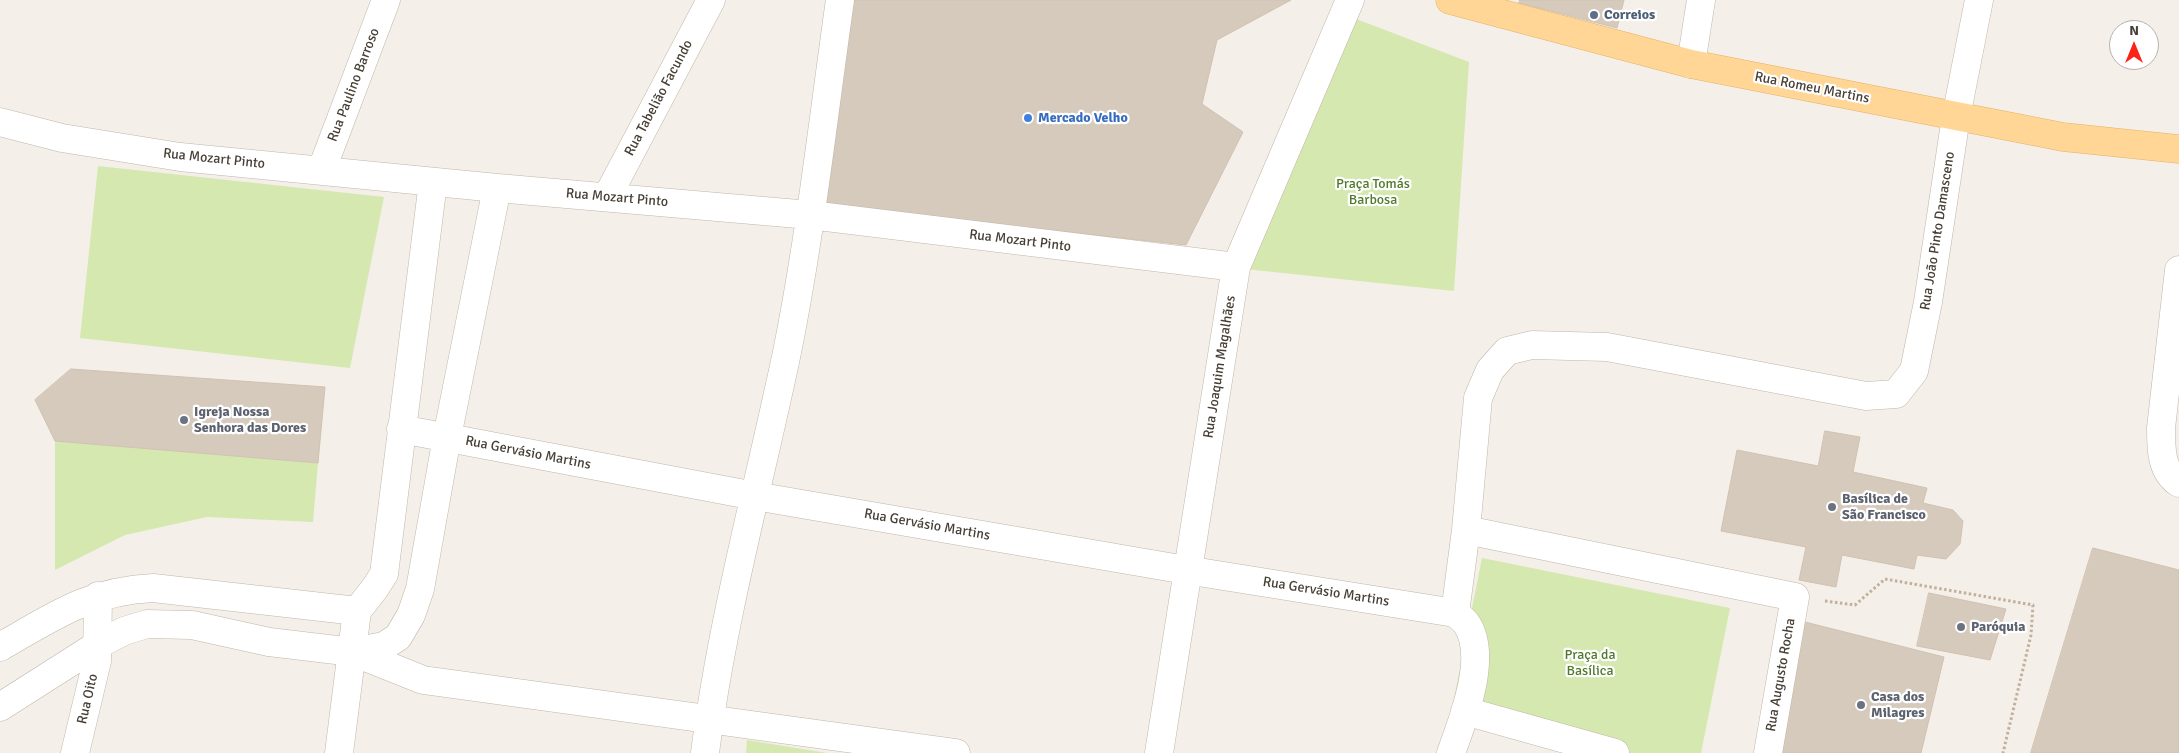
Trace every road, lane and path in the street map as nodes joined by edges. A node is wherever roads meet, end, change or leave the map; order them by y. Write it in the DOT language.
graph roads {
  1 [pos="386,0"];
  2 [pos="711,0"];
  3 [pos="840,0"];
  4 [pos="1350,0"];
  5 [pos="1450,0"];
  6 [pos="1701,0"];
  7 [pos="1979,0"];
  8 [pos="1690,64"];
  9 [pos="1956,117"];
  10 [pos="0,122"];
  11 [pos="2179,149"];
  12 [pos="322,170"];
  13 [pos="433,182"];
  14 [pos="497,188"];
  15 [pos="607,197"];
  16 [pos="810,215"];
  17 [pos="1236,267"];
  18 [pos="2179,270"];
  19 [pos="400,429"];
  20 [pos="447,438"];
  21 [pos="2179,483"];
  22 [pos="755,496"];
  23 [pos="1466,530"];
  24 [pos="1186,570"];
  25 [pos="98,596"];
  26 [pos="1795,597"];
  27 [pos="357,611"];
  28 [pos="1455,613"];
  29 [pos="99,644"];
  30 [pos="0,647"];
  31 [pos="353,652"];
  32 [pos="1466,711"];
  33 [pos="2,713"];
  34 [pos="709,719"];
  35 [pos="75,753"];
  36 [pos="339,753"];
  37 [pos="705,753"];
  38 [pos="956,753"];
  39 [pos="1159,753"];
  40 [pos="1451,753"];
  41 [pos="1615,753"];
  42 [pos="1768,753"];
  43 [pos="2003,753"];
  1 -- 12 [label="street, Rua Paulino Barroso"];
  2 -- 15 [label="street, Rua Tabelião Facundo"];
  3 -- 16 [label="street"];
  4 -- 17 [label="street, Rua Joaquim Magalhães"];
  5 -- 8 [label="main road, Rua Romeu Martins"];
  6 -- 8 [label="street"];
  7 -- 9 [label="street, Rua João Pinto Damasceno"];
  8 -- 9 [label="main road, Rua Romeu Martins"];
  9 -- 11 [label="main road, Rua Romeu Martins"];
  9 -- 23 [label="street, Rua João Pinto Damasceno"];
  10 -- 12 [label="street, Rua Mozart Pinto"];
  12 -- 13 [label="street, Rua Mozart Pinto"];
  13 -- 14 [label="street, Rua Mozart Pinto"];
  13 -- 19 [label="street"];
  14 -- 15 [label="street, Rua Mozart Pinto"];
  14 -- 20 [label="street"];
  15 -- 16 [label="street, Rua Mozart Pinto"];
  16 -- 17 [label="street, Rua Mozart Pinto"];
  16 -- 22 [label="street"];
  17 -- 24 [label="street, Rua Joaquim Magalhães"];
  18 -- 21 [label="street"];
  19 -- 20 [label="street, Rua Gervásio Martins"];
  19 -- 27 [label="street"];
  20 -- 22 [label="street, Rua Gervásio Martins"];
  20 -- 31 [label="street"];
  22 -- 24 [label="street, Rua Gervásio Martins"];
  22 -- 34 [label="street"];
  23 -- 26 [label="street"];
  23 -- 28 [label="street"];
  24 -- 28 [label="street, Rua Gervásio Martins"];
  24 -- 39 [label="street, Rua Joaquim Magalhães"];
  25 -- 27 [label="street"];
  25 -- 29 [label="street, Rua Oito"];
  25 -- 30 [label="street"];
  26 -- 42 [label="street, Rua Augusto Rocha"];
  26 -- 43 [label="path"];
  27 -- 31 [label="street"];
  28 -- 32 [label="street"];
  29 -- 31 [label="street"];
  29 -- 33 [label="street"];
  29 -- 35 [label="street, Rua Oito"];
  31 -- 34 [label="street"];
  31 -- 36 [label="street"];
  32 -- 40 [label="street"];
  32 -- 41 [label="street"];
  34 -- 37 [label="street"];
  34 -- 38 [label="street"];
}
